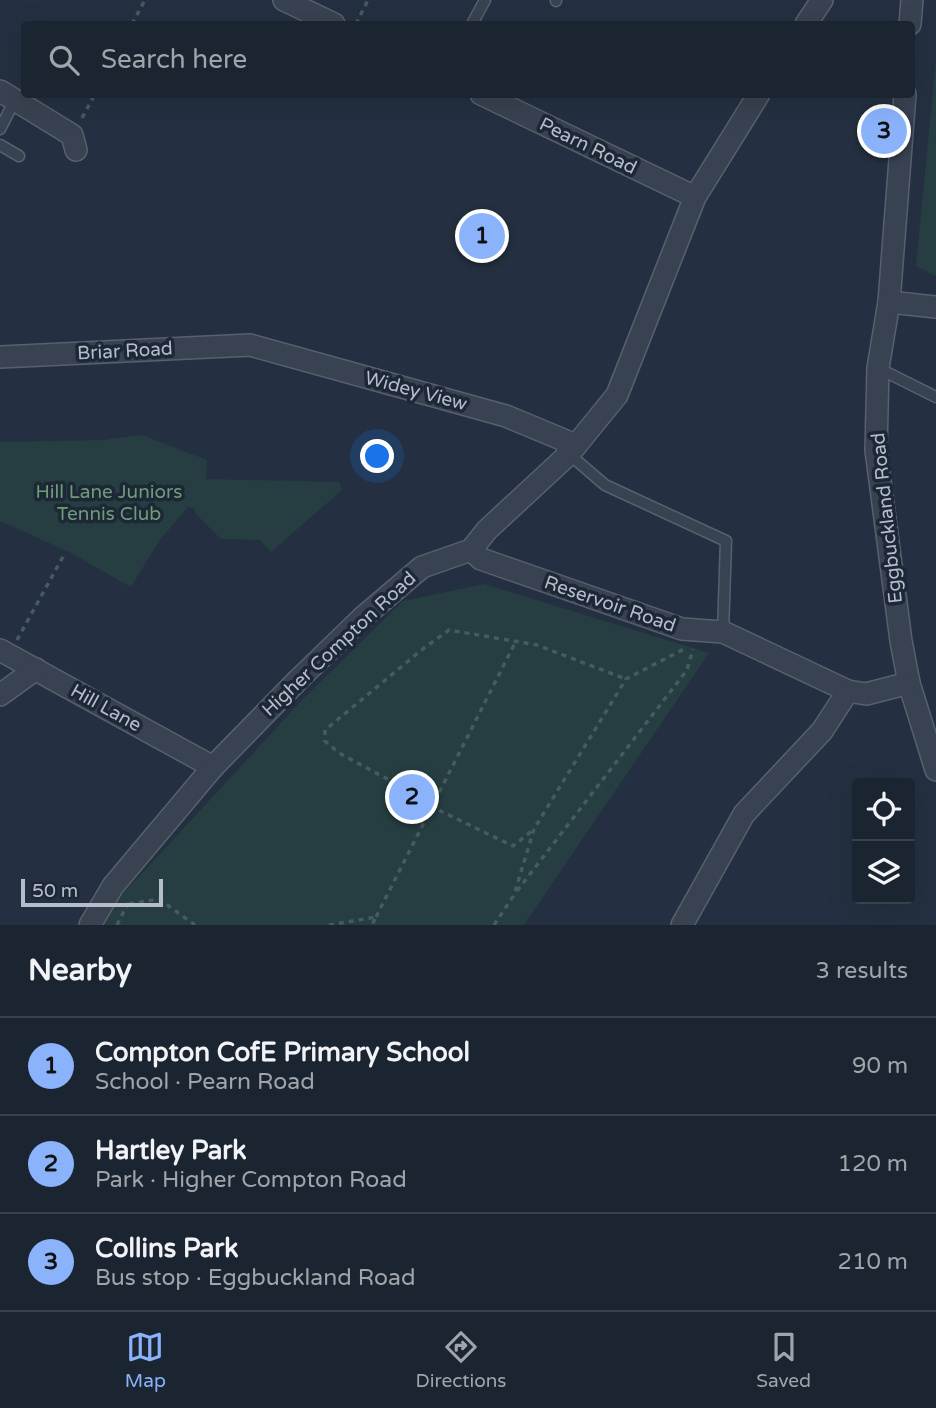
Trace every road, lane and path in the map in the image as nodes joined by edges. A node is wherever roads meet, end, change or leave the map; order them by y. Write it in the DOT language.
graph roads {
  1 [pos="145,0"];
  2 [pos="284,0"];
  3 [pos="368,0"];
  4 [pos="485,0"];
  5 [pos="822,0"];
  6 [pos="912,0"];
  7 [pos="134,21"];
  8 [pos="328,21"];
  9 [pos="358,21"];
  10 [pos="474,21"];
  11 [pos="808,21"];
  12 [pos="910,21"];
  13 [pos="8,96"];
  14 [pos="93,98"];
  15 [pos="489,98"];
  16 [pos="757,98"];
  17 [pos="905,98"];
  18 [pos="0,129"];
  19 [pos="74,143"];
  20 [pos="0,145"];
  21 [pos="19,156"];
  22 [pos="695,197"];
  23 [pos="889,302"];
  24 [pos="936,307"];
  25 [pos="250,345"];
  26 [pos="0,357"];
  27 [pos="878,368"];
  28 [pos="936,397"];
  29 [pos="569,454"];
  30 [pos="471,550"];
  31 [pos="65,553"];
  32 [pos="723,632"];
  33 [pos="516,641"];
  34 [pos="4,652"];
  35 [pos="36,669"];
  36 [pos="626,679"];
  37 [pos="909,683"];
  38 [pos="848,691"];
  39 [pos="0,695"];
  40 [pos="213,766"];
  41 [pos="936,770"];
  42 [pos="431,804"];
  43 [pos="534,830"];
  44 [pos="514,895"];
  45 [pos="129,904"];
  46 [pos="376,917"];
  47 [pos="90,925"];
  48 [pos="195,925"];
  49 [pos="329,925"];
  50 [pos="372,925"];
  51 [pos="494,925"];
  52 [pos="682,925"];
  1 -- 7 [label="path"];
  2 -- 8 [label="street"];
  3 -- 9 [label="path"];
  4 -- 10 [label="lane"];
  5 -- 11 [label="street"];
  6 -- 12 [label="street"];
  13 -- 18 [label="lane"];
  13 -- 19 [label="street"];
  14 -- 19 [label="path"];
  15 -- 22 [label="street, Pearn Road"];
  16 -- 22 [label="street, Higher Compton Road"];
  17 -- 23 [label="street, Eggbuckland Road"];
  20 -- 21 [label="lane"];
  22 -- 29 [label="street, Higher Compton Road"];
  23 -- 24 [label="street"];
  23 -- 27 [label="street, Eggbuckland Road"];
  25 -- 26 [label="street, Briar Road"];
  25 -- 29 [label="street, Widey View"];
  27 -- 28 [label="lane"];
  27 -- 37 [label="street, Eggbuckland Road"];
  29 -- 30 [label="street, Higher Compton Road"];
  29 -- 32 [label="lane"];
  30 -- 32 [label="street, Reservoir Road"];
  30 -- 40 [label="street, Higher Compton Road"];
  31 -- 34 [label="path"];
  32 -- 38 [label="street, Reservoir Road"];
  33 -- 36 [label="path"];
  33 -- 42 [label="path"];
  33 -- 42 [label="path"];
  34 -- 35 [label="street, Hill Lane"];
  35 -- 39 [label="street"];
  35 -- 40 [label="street, Hill Lane"];
  36 -- 43 [label="path"];
  36 -- 44 [label="path"];
  37 -- 38 [label="street, Reservoir Road"];
  37 -- 41 [label="street, Eggbuckland Road"];
  38 -- 52 [label="street"];
  40 -- 47 [label="street, Higher Compton Road"];
  42 -- 43 [label="path"];
  42 -- 46 [label="path"];
  43 -- 44 [label="path"];
  44 -- 51 [label="path"];
  45 -- 48 [label="path"];
  46 -- 49 [label="path"];
  46 -- 50 [label="path"];
}
